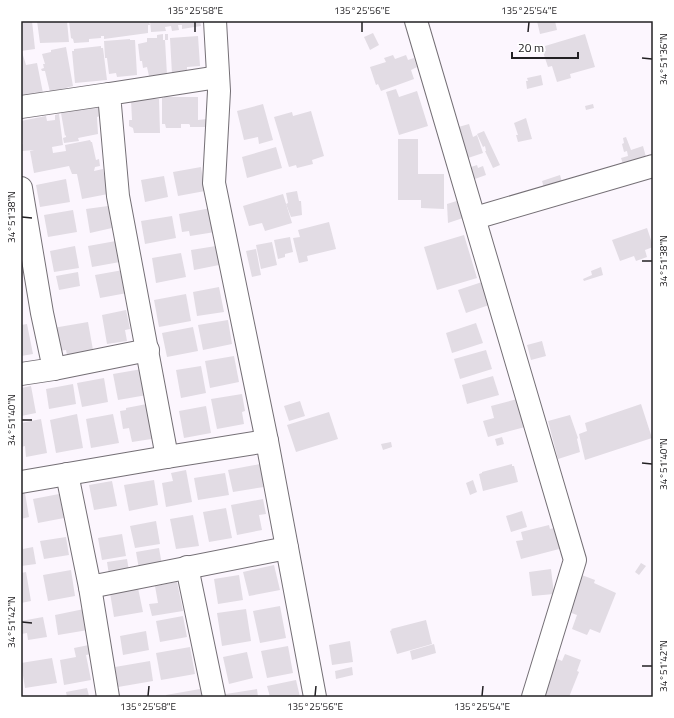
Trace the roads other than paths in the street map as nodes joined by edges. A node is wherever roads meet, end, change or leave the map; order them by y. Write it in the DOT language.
graph roads {
  1 [pos="215,21"];
  2 [pos="416,21"];
  3 [pos="218,77"];
  4 [pos="109,94"];
  5 [pos="21,107"];
  6 [pos="653,166"];
  7 [pos="21,188"];
  8 [pos="475,218"];
  9 [pos="148,350"];
  10 [pos="54,369"];
  11 [pos="21,374"];
  12 [pos="267,441"];
  13 [pos="168,456"];
  14 [pos="67,474"];
  15 [pos="21,482"];
  16 [pos="287,548"];
  17 [pos="187,567"];
  18 [pos="90,587"];
  19 [pos="108,697"];
  20 [pos="214,697"];
  21 [pos="315,697"];
  22 [pos="533,697"];
  1 -- 3 [label="street"];
  2 -- 8 [label="street"];
  3 -- 4 [label="street"];
  3 -- 12 [label="street"];
  4 -- 5 [label="street"];
  4 -- 9 [label="street"];
  6 -- 8 [label="street"];
  7 -- 10 [label="street"];
  8 -- 22 [label="street"];
  9 -- 10 [label="street"];
  9 -- 13 [label="street"];
  10 -- 11 [label="street"];
  12 -- 13 [label="street"];
  12 -- 16 [label="street"];
  13 -- 14 [label="street"];
  14 -- 15 [label="street"];
  14 -- 18 [label="street"];
  16 -- 17 [label="street"];
  16 -- 21 [label="street"];
  17 -- 18 [label="street"];
  17 -- 20 [label="street"];
  18 -- 19 [label="street"];
}
